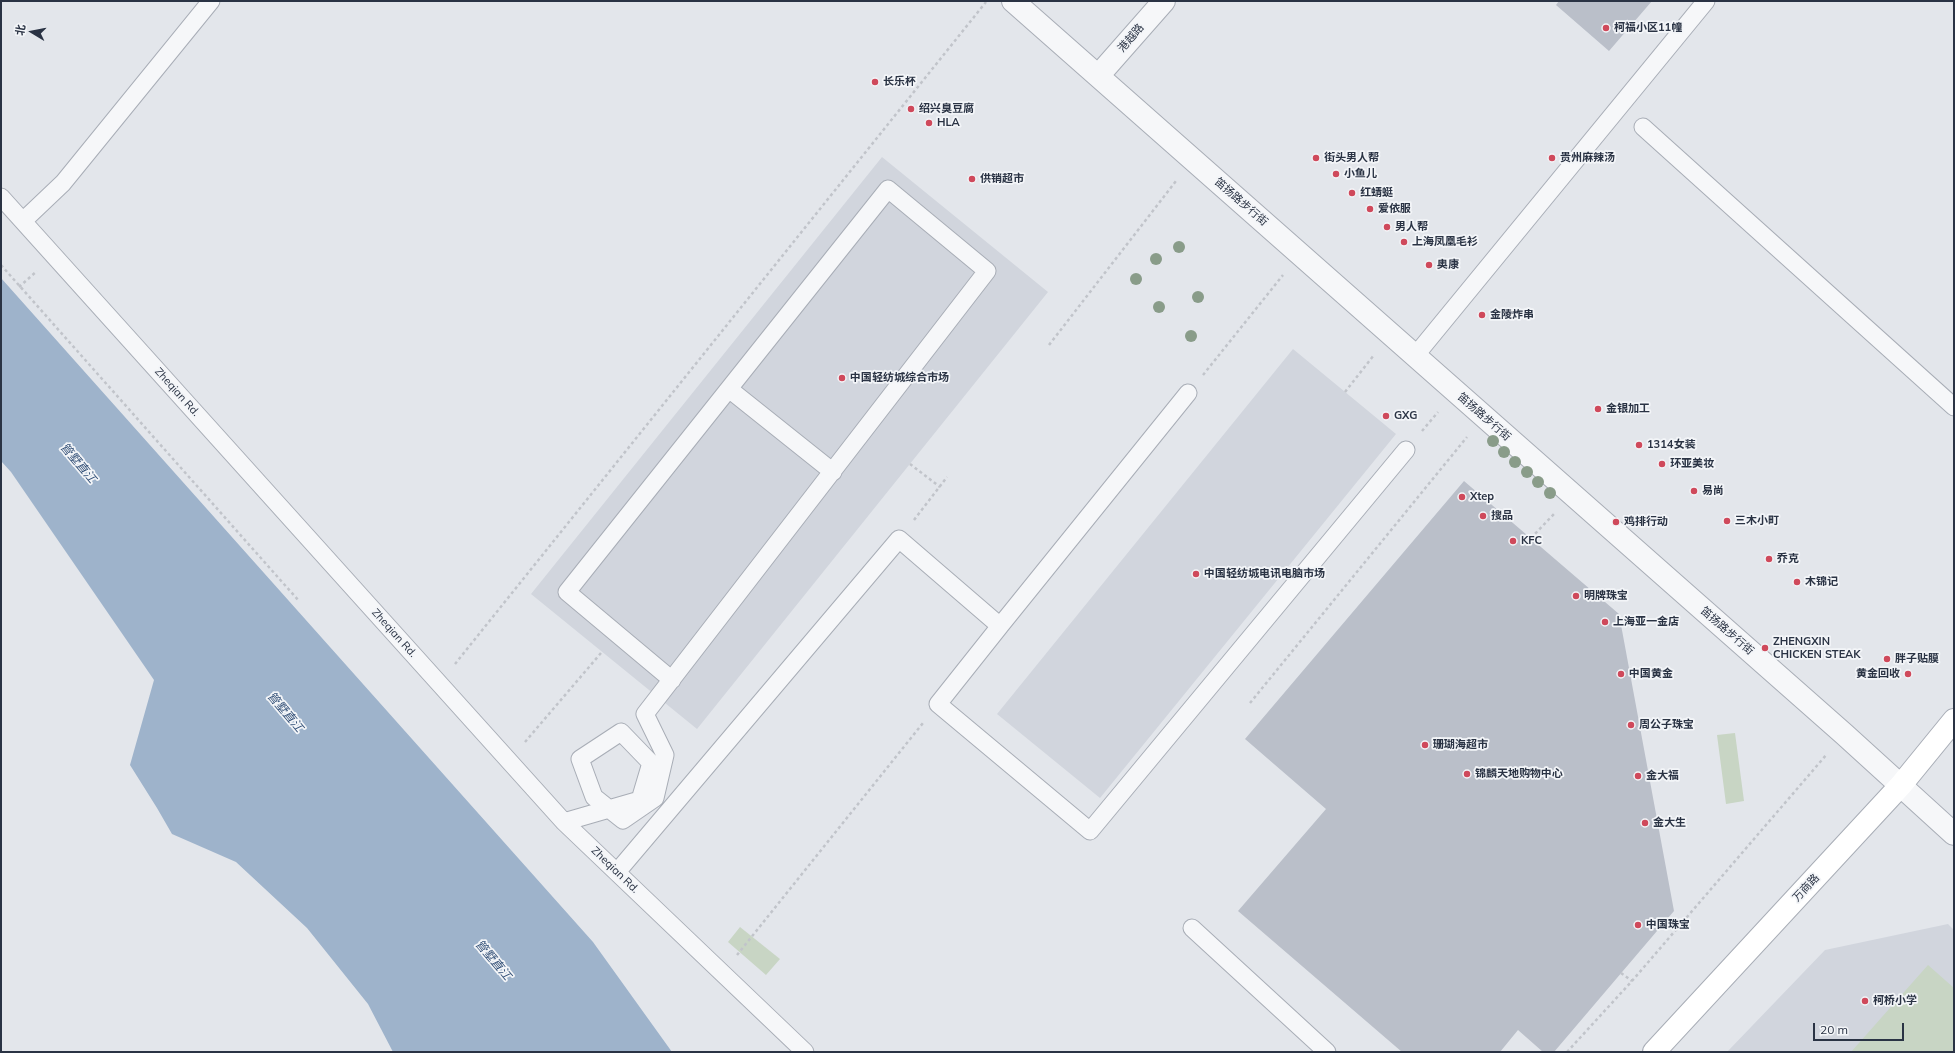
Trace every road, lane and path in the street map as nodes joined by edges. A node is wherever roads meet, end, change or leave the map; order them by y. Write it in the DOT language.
graph roads {
  1 [pos="211,1"];
  2 [pos="987,1"];
  3 [pos="1013,1"];
  4 [pos="1164,1"];
  5 [pos="1706,1"];
  6 [pos="1098,76"];
  7 [pos="1644,127"];
  8 [pos="1193,160"];
  9 [pos="1,196"];
  10 [pos="23,221"];
  11 [pos="1300,254"];
  12 [pos="1,265"];
  13 [pos="1390,334"];
  14 [pos="1049,345"];
  15 [pos="1415,356"];
  16 [pos="728,389"];
  17 [pos="1455,391"];
  18 [pos="1345,392"];
  19 [pos="1188,393"];
  20 [pos="1954,407"];
  21 [pos="1484,416"];
  22 [pos="1406,450"];
  23 [pos="910,464"];
  24 [pos="833,472"];
  25 [pos="947,477"];
  26 [pos="940,487"];
  27 [pos="1572,494"];
  28 [pos="1531,538"];
  29 [pos="899,539"];
  30 [pos="299,601"];
  31 [pos="1000,626"];
  32 [pos="603,652"];
  33 [pos="672,680"];
  34 [pos="439,683"];
  35 [pos="1250,703"];
  36 [pos="938,704"];
  37 [pos="1954,720"];
  38 [pos="1844,734"];
  39 [pos="509,761"];
  40 [pos="1901,785"];
  41 [pos="564,822"];
  42 [pos="1954,834"];
  43 [pos="617,872"];
  44 [pos="1192,928"];
  45 [pos="722,973"];
  46 [pos="1621,973"];
  47 [pos="1632,981"];
  48 [pos="805,1052"];
  49 [pos="1327,1052"];
  50 [pos="1567,1052"];
  51 [pos="1654,1052"];
  1 -- 10 [label="lane"];
  2 -- 34 [label="path"];
  3 -- 6 [label="street, 笛扬路步行街"];
  4 -- 6 [label="street, 港越路"];
  5 -- 15 [label="lane"];
  6 -- 8 [label="street, 笛扬路步行街"];
  7 -- 20 [label="lane"];
  8 -- 11 [label="street, 笛扬路步行街"];
  8 -- 14 [label="path"];
  9 -- 10 [label="lane, Zheqian Rd."];
  10 -- 34 [label="lane, Zheqian Rd."];
  11 -- 13 [label="street, 笛扬路步行街"];
  11 -- 19 [label="path"];
  12 -- 30 [label="path"];
  13 -- 15 [label="street, 笛扬路步行街"];
  13 -- 18 [label="path"];
  15 -- 17 [label="street, 笛扬路步行街"];
  16 -- 24 [label="lane"];
  16 -- 24 [label="lane"];
  16 -- 33 [label="lane"];
  17 -- 21 [label="street, 笛扬路步行街"];
  17 -- 22 [label="path"];
  19 -- 31 [label="lane"];
  21 -- 27 [label="street, 笛扬路步行街"];
  21 -- 35 [label="path"];
  22 -- 36 [label="lane"];
  23 -- 26 [label="path"];
  24 -- 33 [label="lane"];
  25 -- 26 [label="path"];
  26 -- 29 [label="path"];
  27 -- 28 [label="path"];
  27 -- 38 [label="street, 笛扬路步行街"];
  29 -- 31 [label="lane"];
  29 -- 43 [label="lane"];
  31 -- 36 [label="lane"];
  32 -- 39 [label="path"];
  33 -- 41 [label="lane"];
  34 -- 39 [label="lane, Zheqian Rd."];
  36 -- 45 [label="path"];
  37 -- 40 [label="street, 万商路"];
  38 -- 40 [label="street, 笛扬路步行街"];
  38 -- 47 [label="path"];
  39 -- 41 [label="lane, Zheqian Rd."];
  40 -- 42 [label="street, 笛扬路步行街"];
  40 -- 51 [label="street, 万商路"];
  41 -- 43 [label="lane, Zheqian Rd."];
  43 -- 45 [label="lane, Zheqian Rd."];
  44 -- 49 [label="lane"];
  45 -- 48 [label="lane, Zheqian Rd."];
  46 -- 47 [label="path"];
  47 -- 50 [label="path"];
}
